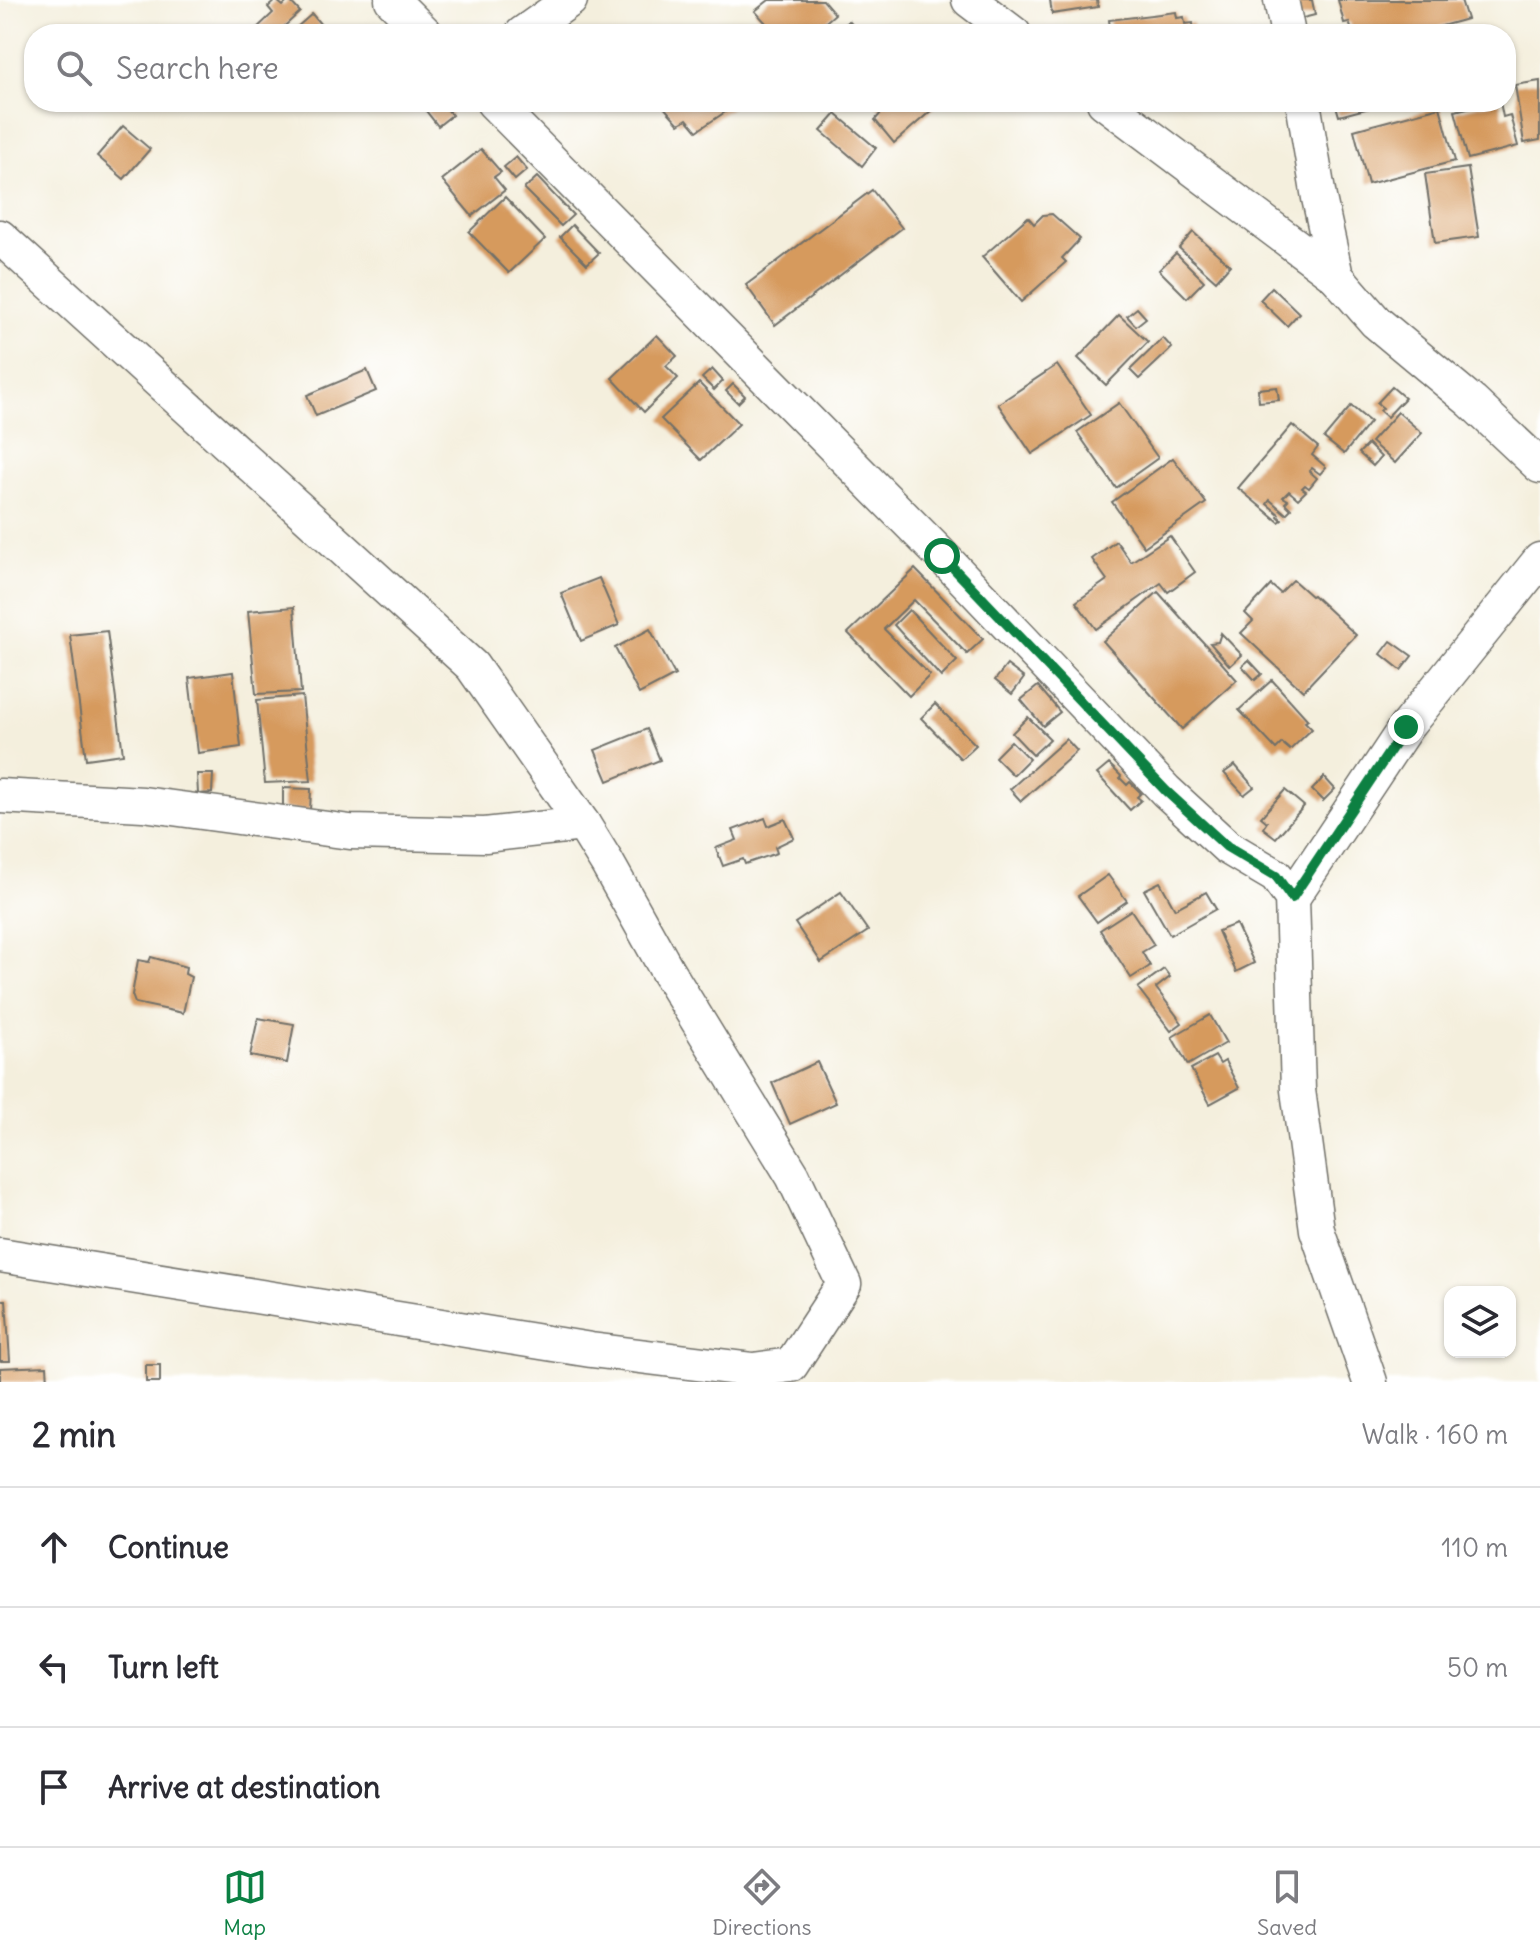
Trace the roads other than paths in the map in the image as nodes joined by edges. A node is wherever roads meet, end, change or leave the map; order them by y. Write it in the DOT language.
graph roads {
  1 [pos="392,0"];
  2 [pos="570,0"];
  3 [pos="969,0"];
  4 [pos="1281,0"];
  5 [pos="416,24"];
  6 [pos="536,24"];
  7 [pos="1001,24"];
  8 [pos="1286,24"];
  9 [pos="503,112"];
  10 [pos="1117,112"];
  11 [pos="1305,112"];
  12 [pos="0,237"];
  13 [pos="1336,276"];
  14 [pos="1540,466"];
  15 [pos="1540,560"];
  16 [pos="0,796"];
  17 [pos="583,824"];
  18 [pos="1292,898"];
  19 [pos="0,1255"];
  20 [pos="1370,1382"];
  1 -- 5 [label="street"];
  2 -- 6 [label="street"];
  3 -- 7 [label="street"];
  4 -- 8 [label="street"];
  9 -- 18 [label="street"];
  10 -- 13 [label="street"];
  11 -- 13 [label="street"];
  12 -- 17 [label="street"];
  13 -- 14 [label="street"];
  15 -- 18 [label="street"];
  16 -- 17 [label="street"];
  17 -- 19 [label="street"];
  18 -- 20 [label="street"];
}
